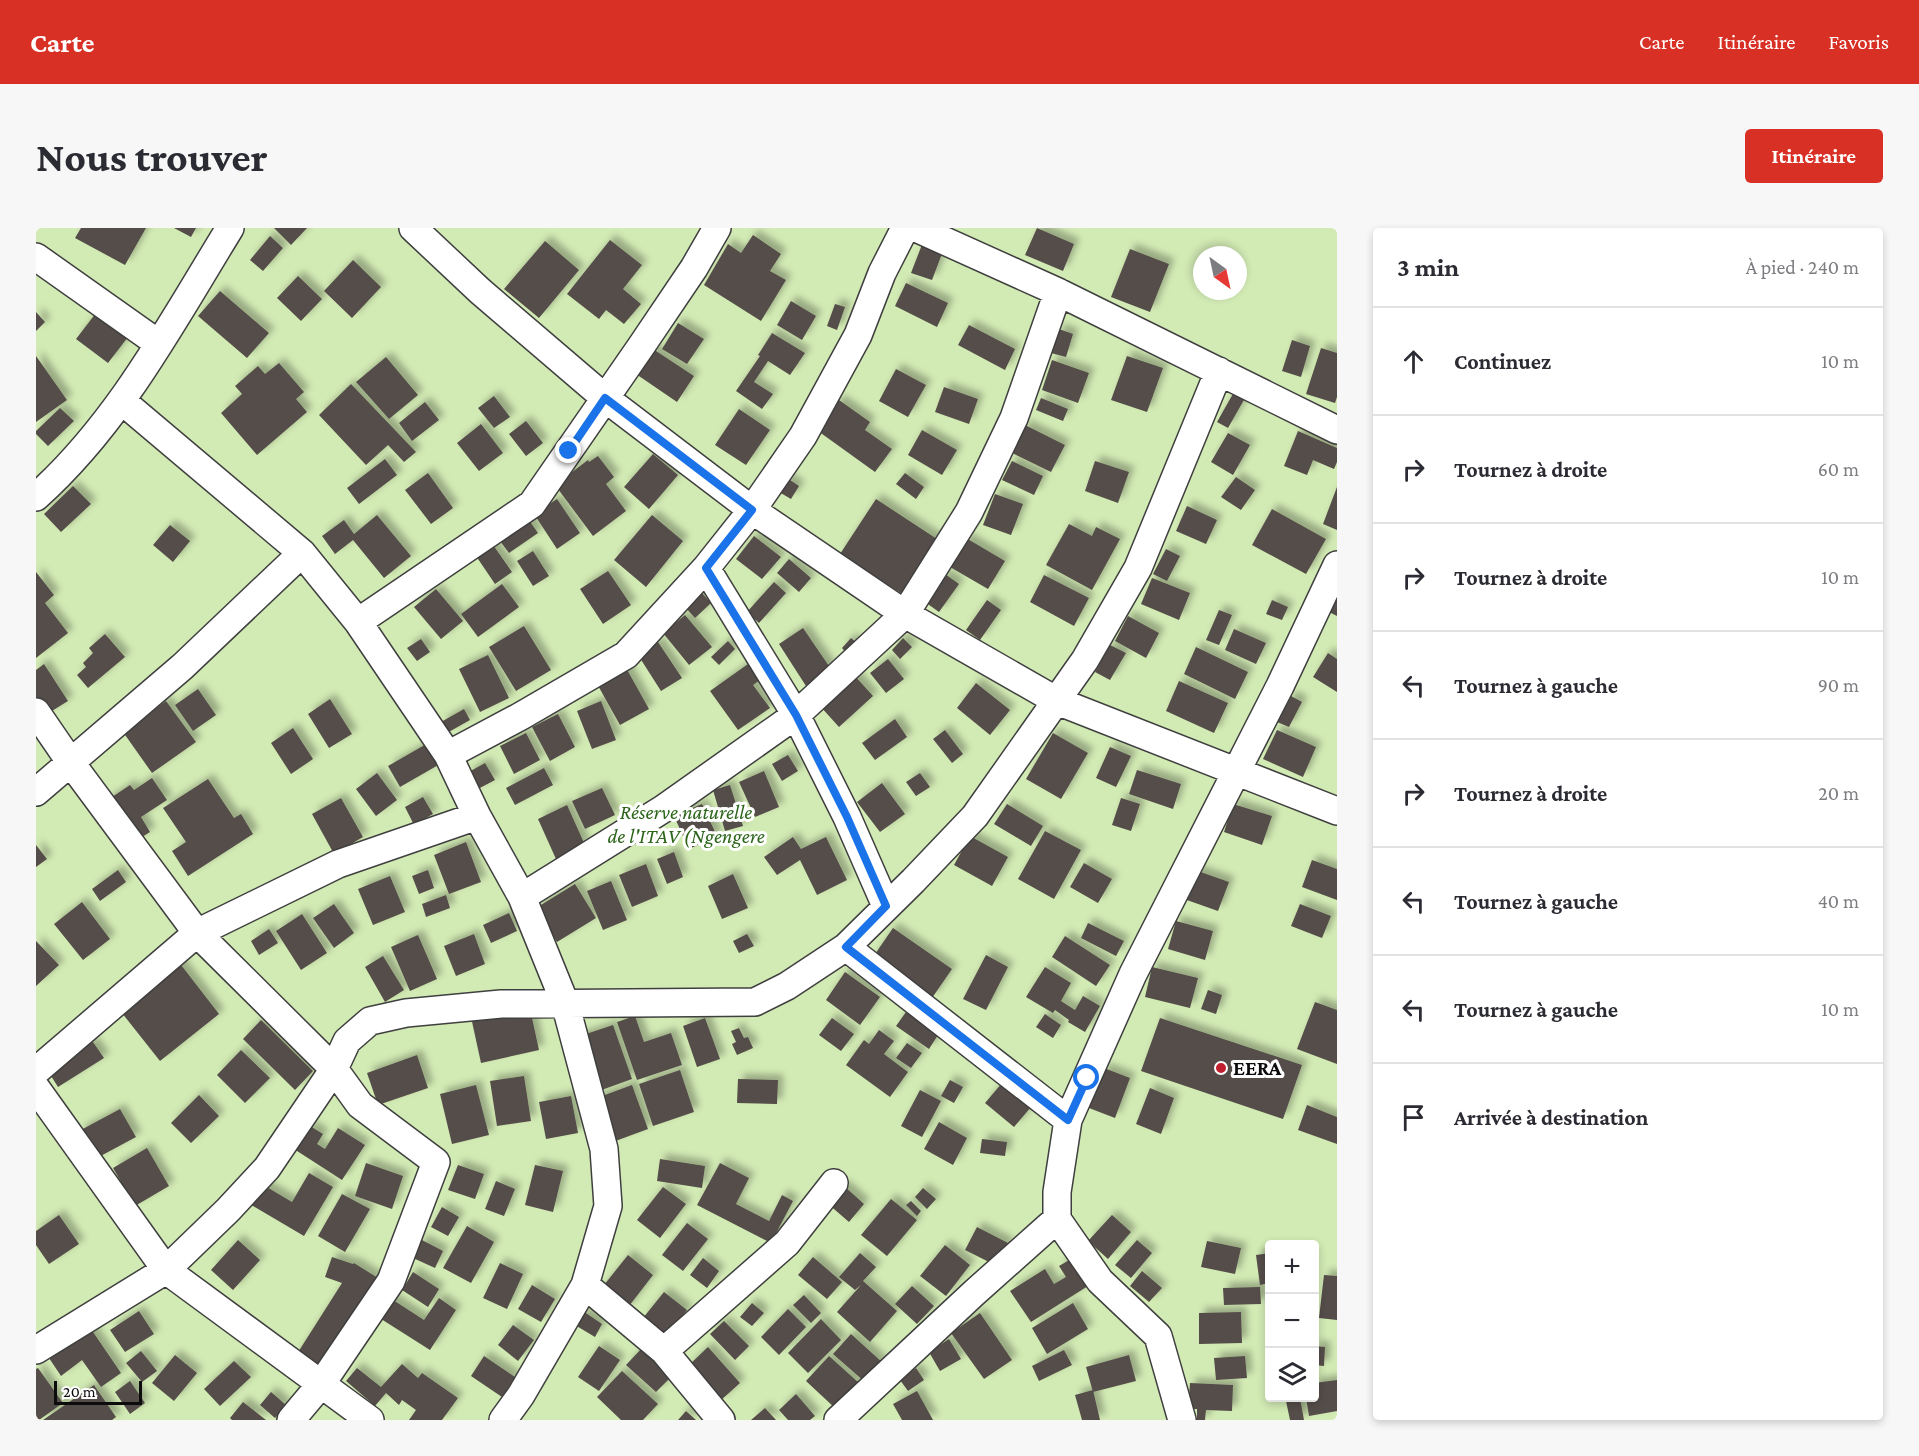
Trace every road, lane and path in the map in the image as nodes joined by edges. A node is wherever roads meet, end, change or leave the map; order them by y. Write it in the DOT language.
graph roads {
  1 [pos="230,228"];
  2 [pos="413,228"];
  3 [pos="717,228"];
  4 [pos="905,228"];
  5 [pos="916,228"];
  6 [pos="36,257"];
  7 [pos="1058,292"];
  8 [pos="159,344"];
  9 [pos="1220,371"];
  10 [pos="605,398"];
  11 [pos="122,401"];
  12 [pos="1337,430"];
  13 [pos="36,497"];
  14 [pos="752,510"];
  15 [pos="302,553"];
  16 [pos="1337,565"];
  17 [pos="706,568"];
  18 [pos="905,614"];
  19 [pos="358,622"];
  20 [pos="1057,701"];
  21 [pos="36,711"];
  22 [pos="796,715"];
  23 [pos="448,755"];
  24 [pos="71,763"];
  25 [pos="1236,771"];
  26 [pos="36,792"];
  27 [pos="1337,811"];
  28 [pos="477,816"];
  29 [pos="522,897"];
  30 [pos="886,906"];
  31 [pos="197,933"];
  32 [pos="846,947"];
  33 [pos="565,1003"];
  34 [pos="334,1069"];
  35 [pos="36,1071"];
  36 [pos="36,1088"];
  37 [pos="1068,1120"];
  38 [pos="834,1184"];
  39 [pos="1057,1218"];
  40 [pos="166,1270"];
  41 [pos="585,1285"];
  42 [pos="36,1350"];
  43 [pos="664,1351"];
  44 [pos="322,1383"];
  45 [pos="291,1420"];
  46 [pos="370,1420"];
  47 [pos="503,1420"];
  48 [pos="721,1420"];
  49 [pos="838,1420"];
  50 [pos="1182,1420"];
  1 -- 8 [label="street"];
  2 -- 10 [label="street"];
  3 -- 10 [label="street"];
  4 -- 14 [label="street"];
  5 -- 7 [label="street"];
  6 -- 8 [label="street"];
  7 -- 9 [label="street"];
  7 -- 18 [label="street"];
  8 -- 11 [label="street"];
  9 -- 12 [label="street"];
  9 -- 20 [label="street"];
  10 -- 14 [label="street"];
  10 -- 19 [label="street"];
  11 -- 13 [label="street"];
  11 -- 15 [label="street"];
  14 -- 17 [label="street"];
  14 -- 18 [label="street"];
  15 -- 19 [label="street"];
  15 -- 24 [label="street"];
  16 -- 25 [label="street"];
  17 -- 22 [label="street"];
  17 -- 23 [label="street"];
  18 -- 20 [label="street"];
  18 -- 22 [label="street"];
  19 -- 23 [label="street"];
  20 -- 25 [label="street"];
  20 -- 30 [label="street"];
  21 -- 24 [label="street"];
  22 -- 29 [label="street"];
  22 -- 30 [label="street"];
  23 -- 28 [label="street"];
  24 -- 26 [label="street"];
  24 -- 31 [label="street"];
  25 -- 27 [label="street"];
  25 -- 37 [label="street"];
  28 -- 29 [label="street"];
  28 -- 31 [label="street"];
  29 -- 33 [label="street"];
  30 -- 32 [label="street"];
  31 -- 34 [label="street"];
  31 -- 35 [label="street"];
  32 -- 33 [label="street"];
  32 -- 37 [label="street"];
  33 -- 34 [label="street"];
  33 -- 41 [label="street"];
  34 -- 40 [label="street"];
  34 -- 44 [label="street"];
  36 -- 40 [label="street"];
  37 -- 39 [label="street"];
  38 -- 43 [label="street"];
  39 -- 49 [label="street"];
  39 -- 50 [label="street"];
  40 -- 42 [label="street"];
  40 -- 44 [label="street"];
  41 -- 43 [label="street"];
  41 -- 47 [label="street"];
  43 -- 48 [label="street"];
  44 -- 45 [label="street"];
  44 -- 46 [label="street"];
}
